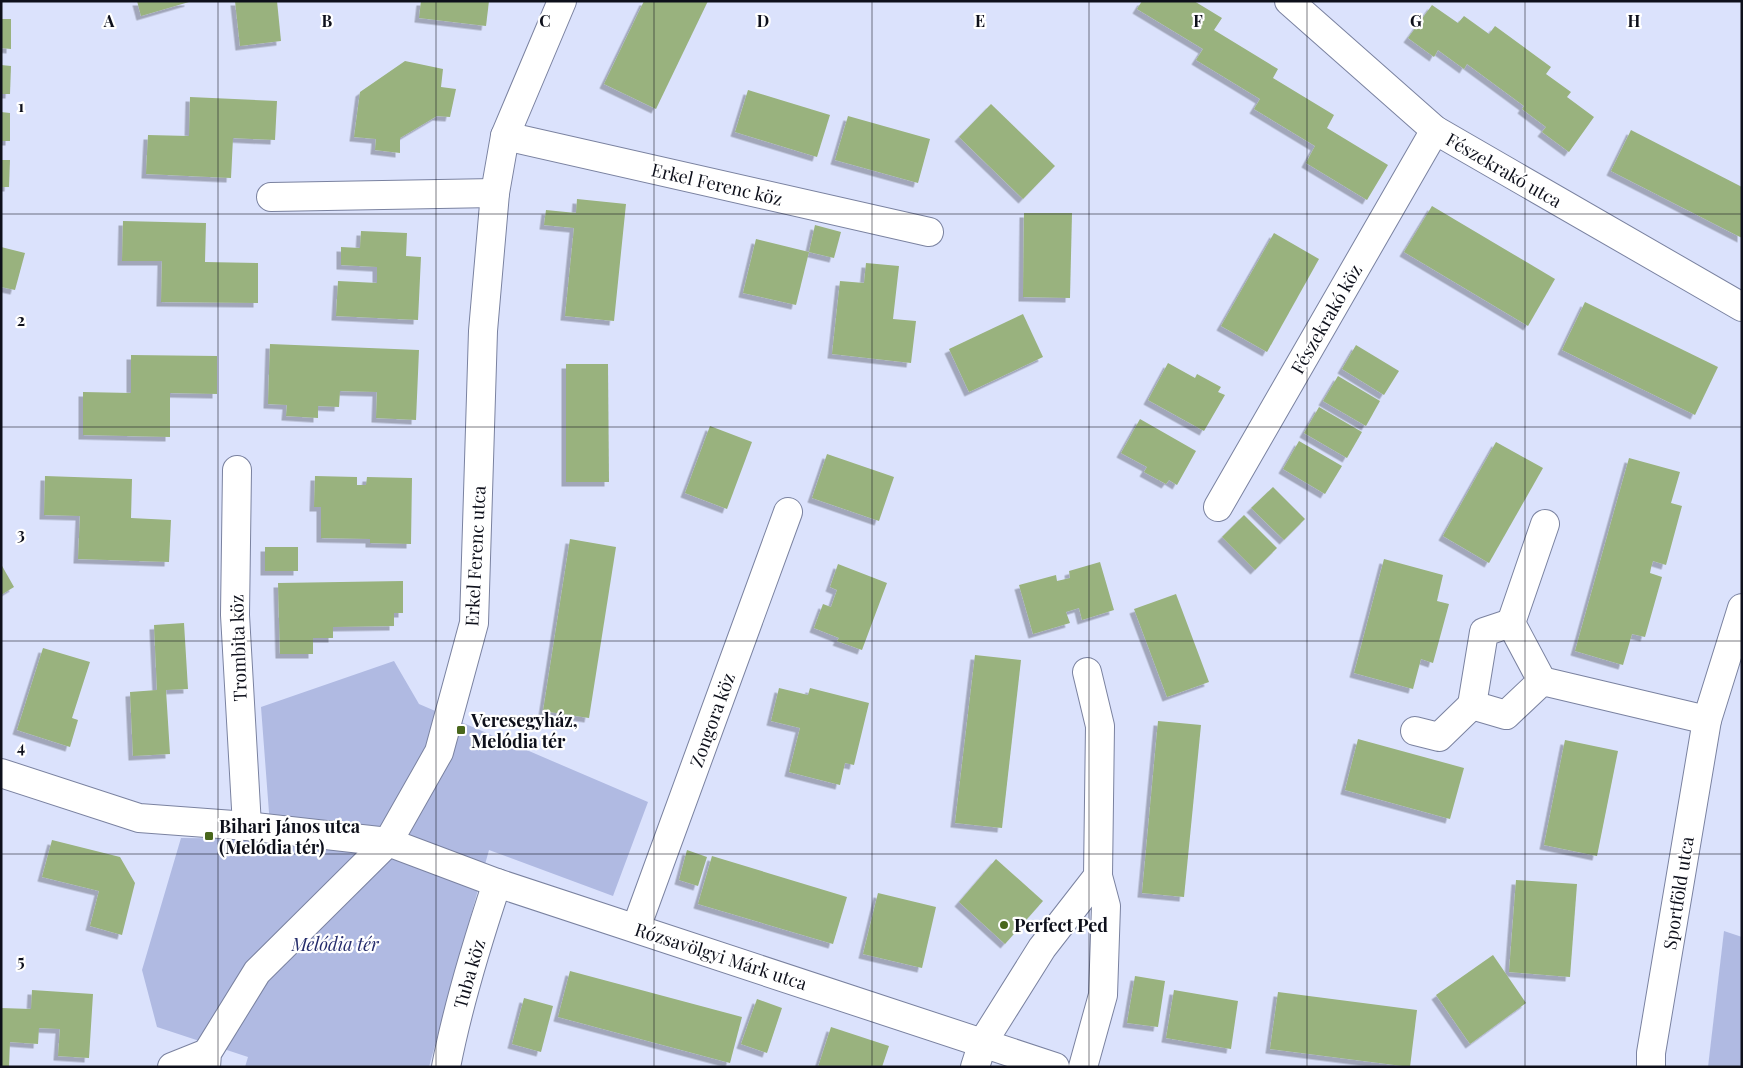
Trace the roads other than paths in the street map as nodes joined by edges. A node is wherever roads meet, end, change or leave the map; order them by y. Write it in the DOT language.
graph roads {
  1 [pos="562,1"];
  2 [pos="1289,1"];
  3 [pos="1435,130"];
  4 [pos="505,136"];
  5 [pos="495,193"];
  6 [pos="271,197"];
  7 [pos="928,232"];
  8 [pos="1742,308"];
  9 [pos="237,470"];
  10 [pos="1218,508"];
  11 [pos="788,512"];
  12 [pos="1545,524"];
  13 [pos="1742,608"];
  14 [pos="1511,623"];
  15 [pos="1087,672"];
  16 [pos="1542,681"];
  17 [pos="1472,705"];
  18 [pos="1707,720"];
  19 [pos="1415,731"];
  20 [pos="1,773"];
  21 [pos="246,826"];
  22 [pos="388,842"];
  23 [pos="1098,876"];
  24 [pos="497,883"];
  25 [pos="636,928"];
  26 [pos="979,1054"];
  27 [pos="206,1060"];
  28 [pos="172,1067"];
  29 [pos="446,1067"];
  30 [pos="1055,1067"];
  31 [pos="1083,1067"];
  32 [pos="1651,1067"];
  1 -- 4 [label="street, Erkel Ferenc utca"];
  2 -- 3 [label="street, Fészekrakó utca"];
  3 -- 8 [label="street, Fészekrakó utca"];
  3 -- 10 [label="street, Fészekrakó köz"];
  4 -- 5 [label="street, Erkel Ferenc utca"];
  4 -- 7 [label="street, Erkel Ferenc köz"];
  5 -- 6 [label="street"];
  5 -- 22 [label="street, Erkel Ferenc utca"];
  9 -- 21 [label="street, Trombita köz"];
  11 -- 25 [label="street, Zongora köz"];
  12 -- 14 [label="street"];
  13 -- 18 [label="street, Sportföld utca"];
  14 -- 16 [label="street"];
  14 -- 17 [label="street"];
  15 -- 23 [label="street"];
  16 -- 17 [label="street"];
  16 -- 18 [label="street"];
  17 -- 19 [label="street"];
  18 -- 32 [label="street, Sportföld utca"];
  20 -- 21 [label="street, Rózsavölgyi Márk utca"];
  21 -- 22 [label="street, Rózsavölgyi Márk utca"];
  22 -- 24 [label="street, Rózsavölgyi Márk utca"];
  22 -- 27 [label="street, Erkel Ferenc utca"];
  23 -- 26 [label="street"];
  23 -- 31 [label="street"];
  24 -- 25 [label="street, Rózsavölgyi Márk utca"];
  24 -- 29 [label="street, Tuba köz"];
  25 -- 26 [label="street, Rózsavölgyi Márk utca"];
  26 -- 30 [label="street, Rózsavölgyi Márk utca"];
  27 -- 28 [label="street"];
}
